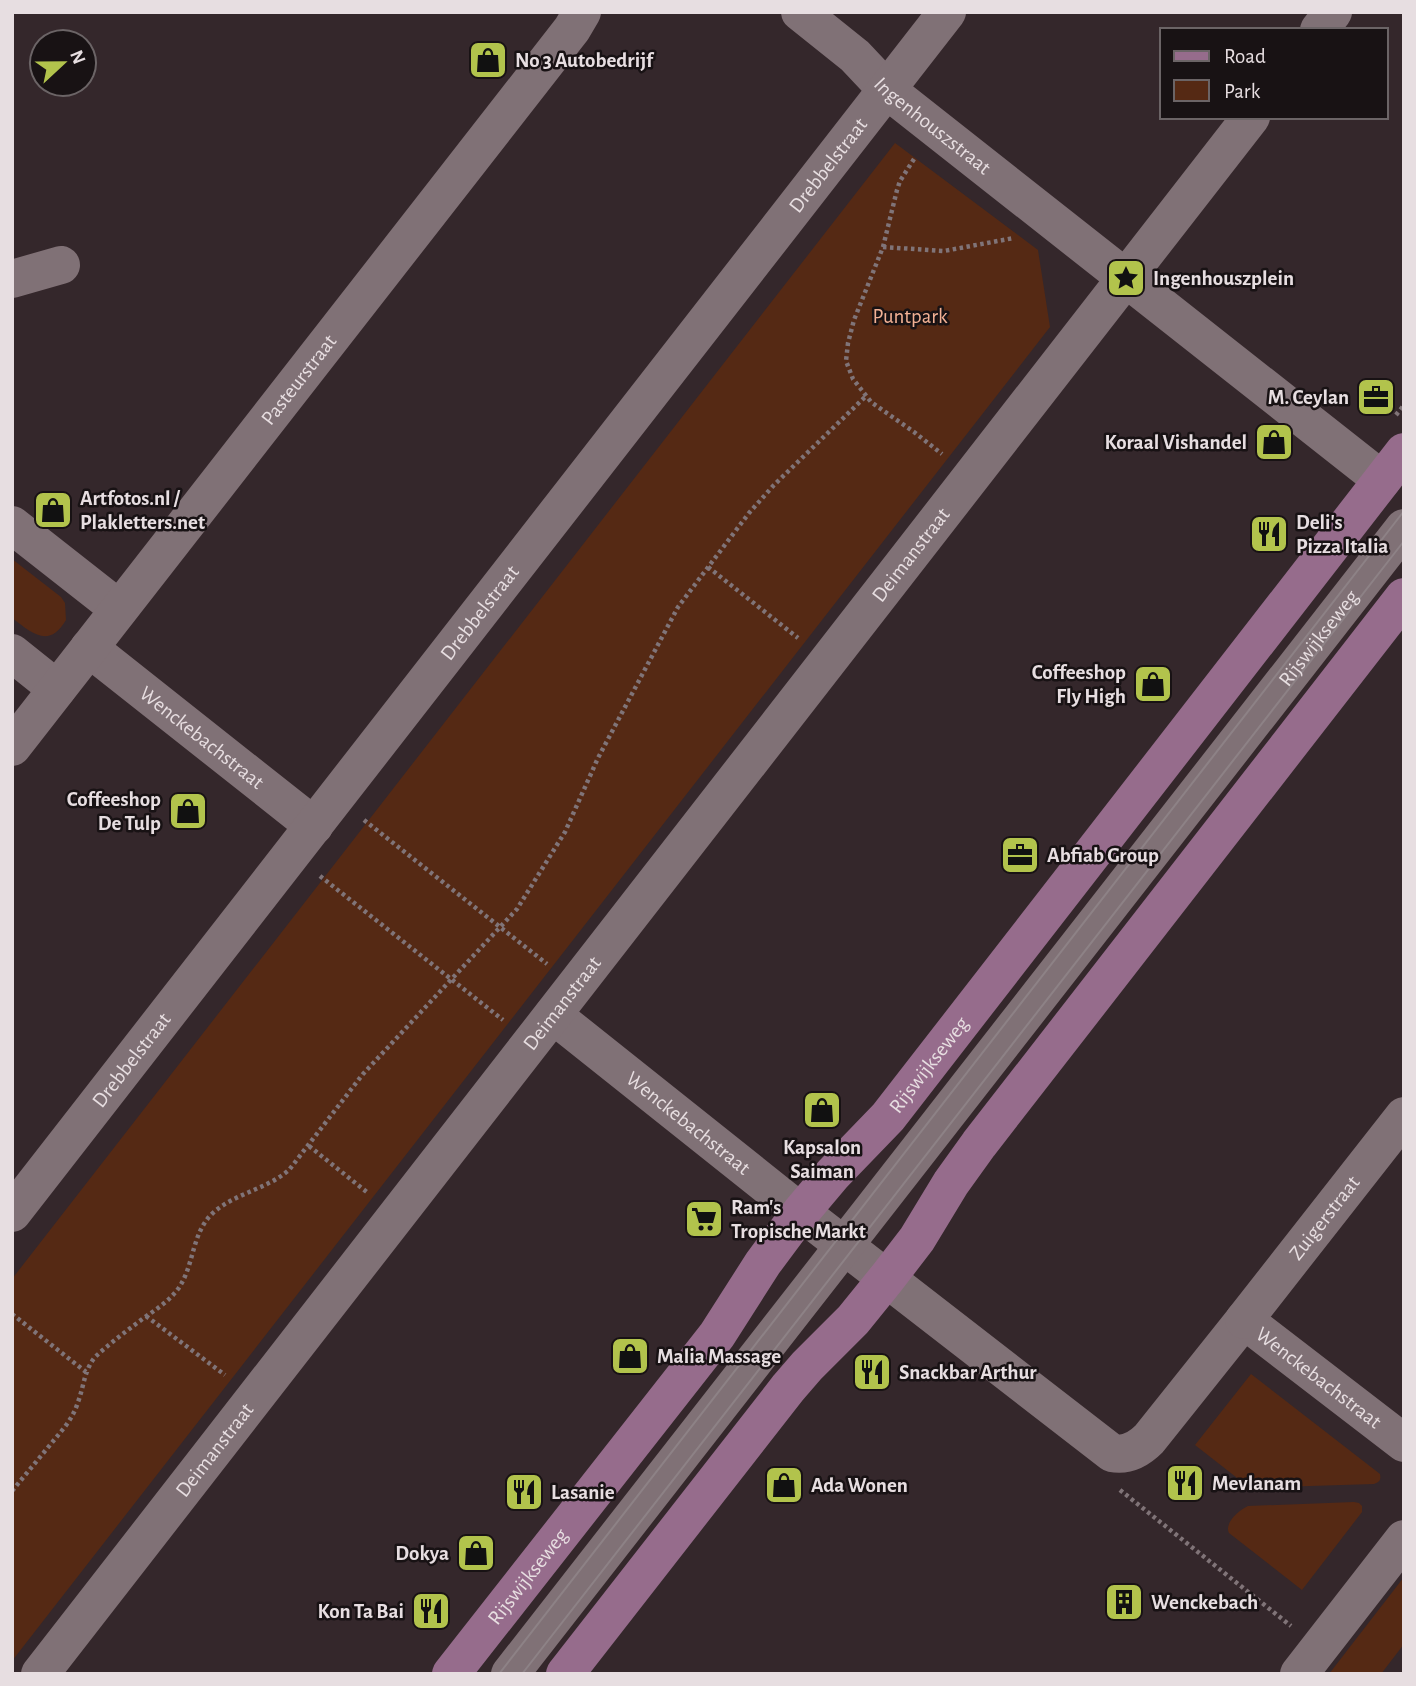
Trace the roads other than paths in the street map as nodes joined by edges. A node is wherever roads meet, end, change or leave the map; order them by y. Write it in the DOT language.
graph roads {
  1 [pos="582,12"];
  2 [pos="800,12"];
  3 [pos="947,12"];
  4 [pos="1333,12"];
  5 [pos="1321,28"];
  6 [pos="887,90"];
  7 [pos="1249,119"];
  8 [pos="61,265"];
  9 [pos="1126,278"];
  10 [pos="12,279"];
  11 [pos="1382,465"];
  12 [pos="12,525"];
  13 [pos="1404,528"];
  14 [pos="1404,597"];
  15 [pos="119,608"];
  16 [pos="89,648"];
  17 [pos="12,653"];
  18 [pos="57,689"];
  19 [pos="12,747"];
  20 [pos="314,826"];
  21 [pos="553,1014"];
  22 [pos="1404,1116"];
  23 [pos="801,1212"];
  24 [pos="12,1213"];
  25 [pos="844,1245"];
  26 [pos="887,1278"];
  27 [pos="1244,1320"];
  28 [pos="1404,1443"];
  29 [pos="1404,1539"];
  30 [pos="1309,1661"];
  31 [pos="40,1674"];
  32 [pos="451,1674"];
  33 [pos="510,1674"];
  34 [pos="565,1674"];
  1 -- 15 [label="street, Pasteurstraat"];
  2 -- 6 [label="street, Ingenhouszstraat"];
  3 -- 6 [label="street, Drebbelstraat"];
  4 -- 5 [label="street"];
  6 -- 9 [label="street, Ingenhouszstraat"];
  6 -- 20 [label="street, Drebbelstraat"];
  7 -- 9 [label="street"];
  8 -- 10 [label="street"];
  9 -- 11 [label="street"];
  9 -- 21 [label="street, Deimanstraat"];
  11 -- 23 [label="main road, Rijswijkseweg"];
  12 -- 15 [label="street"];
  13 -- 25 [label="street, Rijswijkseweg"];
  14 -- 26 [label="main road, Rijswijkseweg"];
  15 -- 16 [label="street, Pasteurstraat"];
  16 -- 18 [label="street, Pasteurstraat"];
  16 -- 20 [label="street, Wenckebachstraat"];
  17 -- 18 [label="street"];
  18 -- 19 [label="street, Pasteurstraat"];
  20 -- 24 [label="street, Drebbelstraat"];
  21 -- 23 [label="street, Wenckebachstraat"];
  21 -- 31 [label="street, Deimanstraat"];
  22 -- 27 [label="street, Zuigerstraat"];
  23 -- 25 [label="street, Wenckebachstraat"];
  23 -- 32 [label="main road, Rijswijkseweg"];
  25 -- 26 [label="street, Wenckebachstraat"];
  25 -- 33 [label="street, Rijswijkseweg"];
  26 -- 27 [label="street, Wenckebachstraat"];
  26 -- 34 [label="main road, Rijswijkseweg"];
  27 -- 28 [label="street, Wenckebachstraat"];
  29 -- 30 [label="street"];
}
